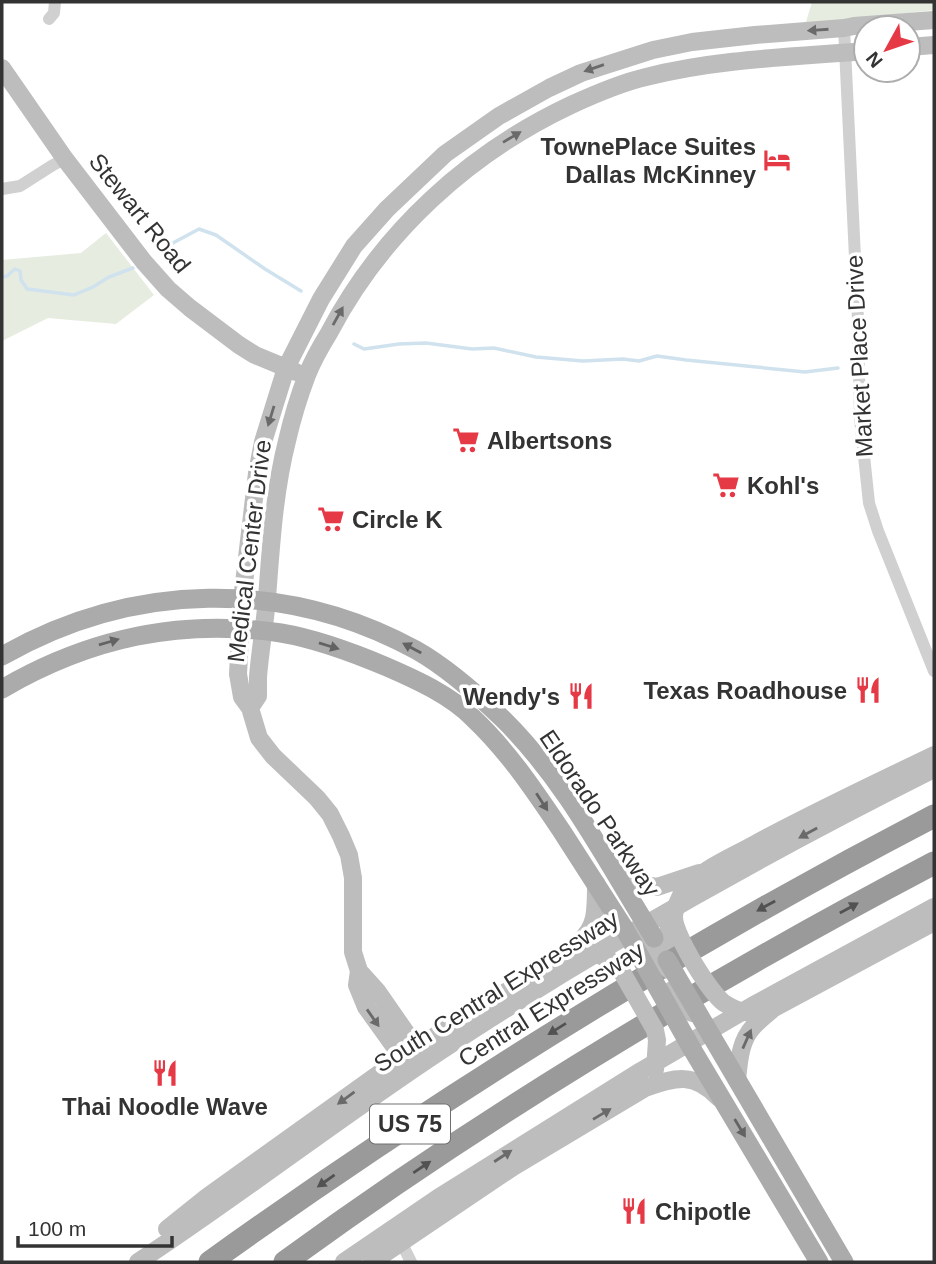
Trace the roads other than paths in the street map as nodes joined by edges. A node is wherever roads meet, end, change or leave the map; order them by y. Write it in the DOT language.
graph roads {
  1 [pos="55,2"];
  2 [pos="49,19"];
  3 [pos="934,20"];
  4 [pos="844,28"];
  5 [pos="852,52"];
  6 [pos="846,53"];
  7 [pos="2,68"];
  8 [pos="468,137"];
  9 [pos="483,156"];
  10 [pos="65,159"];
  11 [pos="2,189"];
  12 [pos="286,368"];
  13 [pos="307,376"];
  14 [pos="256,484"];
  15 [pos="278,489"];
  16 [pos="242,600"];
  17 [pos="267,602"];
  18 [pos="65,625"];
  19 [pos="241,629"];
  20 [pos="262,631"];
  21 [pos="2,656"];
  22 [pos="373,661"];
  23 [pos="934,671"];
  24 [pos="2,688"];
  25 [pos="250,708"];
  26 [pos="504,720"];
  27 [pos="490,735"];
  28 [pos="934,754"];
  29 [pos="934,769"];
  30 [pos="561,789"];
  31 [pos="934,816"];
  32 [pos="934,863"];
  33 [pos="702,873"];
  34 [pos="617,875"];
  35 [pos="596,883"];
  36 [pos="934,907"];
  37 [pos="674,913"];
  38 [pos="934,922"];
  39 [pos="587,952"];
  40 [pos="546,967"];
  41 [pos="662,970"];
  42 [pos="774,1009"];
  43 [pos="747,1012"];
  44 [pos="408,1053"];
  45 [pos="655,1070"];
  46 [pos="737,1080"];
  47 [pos="645,1088"];
  48 [pos="725,1105"];
  49 [pos="312,1242"];
  50 [pos="401,1242"];
  51 [pos="124,1262"];
  52 [pos="138,1262"];
  53 [pos="210,1262"];
  54 [pos="285,1262"];
  55 [pos="291,1262"];
  56 [pos="344,1262"];
  57 [pos="372,1262"];
  58 [pos="411,1262"];
  59 [pos="819,1262"];
  60 [pos="844,1262"];
  1 -- 2 [label="street"];
  3 -- 4 [label="main road, Medical Center Drive"];
  4 -- 6 [label="street, Market Place Drive"];
  4 -- 8 [label="main road, Medical Center Drive, one-way"];
  5 -- 6 [label="main road, Medical Center Drive"];
  9 -- 6 [label="main road, Medical Center Drive, one-way"];
  6 -- 23 [label="street, Market Place Drive"];
  7 -- 10 [label="main road, Stewart Road"];
  8 -- 9 [label="main road"];
  8 -- 12 [label="main road, Medical Center Drive"];
  13 -- 9 [label="main road, Medical Center Drive, one-way"];
  10 -- 11 [label="street"];
  10 -- 12 [label="main road, Stewart Road"];
  12 -- 13 [label="main road, Stewart Road"];
  12 -- 14 [label="main road, Medical Center Drive, one-way"];
  13 -- 15 [label="main road, Medical Center Drive"];
  14 -- 15 [label="main road"];
  14 -- 16 [label="main road, Medical Center Drive"];
  15 -- 17 [label="main road, Medical Center Drive"];
  16 -- 17 [label="main road, Eldorado Parkway"];
  16 -- 18 [label="main road, Eldorado Parkway"];
  16 -- 19 [label="main road, Medical Center Drive"];
  17 -- 20 [label="main road, Medical Center Drive"];
  26 -- 17 [label="main road, Eldorado Parkway, one-way"];
  18 -- 21 [label="main road, Eldorado Parkway"];
  18 -- 24 [label="main road"];
  19 -- 20 [label="main road, Eldorado Parkway"];
  24 -- 19 [label="main road, Eldorado Parkway, one-way"];
  19 -- 25 [label="main road, Medical Center Drive"];
  20 -- 22 [label="main road, Eldorado Parkway, one-way"];
  20 -- 25 [label="main road, Medical Center Drive"];
  22 -- 26 [label="main road"];
  22 -- 27 [label="main road, Eldorado Parkway"];
  25 -- 44 [label="main road, Medical Center Drive"];
  26 -- 30 [label="main road, Eldorado Parkway"];
  27 -- 30 [label="main road"];
  27 -- 35 [label="main road, Eldorado Parkway, one-way"];
  28 -- 33 [label="main road"];
  29 -- 52 [label="main road, South Central Expressway, one-way"];
  30 -- 34 [label="main road, Eldorado Parkway"];
  31 -- 53 [label="highway, Central Expressway / US 75, one-way"];
  49 -- 32 [label="highway, US 75, one-way"];
  33 -- 34 [label="main road"];
  33 -- 37 [label="main road, bridge"];
  34 -- 41 [label="main road, Eldorado Parkway, bridge"];
  35 -- 40 [label="main road"];
  35 -- 41 [label="main road, Eldorado Parkway, bridge"];
  56 -- 36 [label="main road, one-way"];
  37 -- 41 [label="main road"];
  37 -- 43 [label="main road, bridge"];
  38 -- 42 [label="main road"];
  39 -- 40 [label="main road"];
  39 -- 41 [label="main road, bridge"];
  39 -- 45 [label="main road, bridge"];
  40 -- 44 [label="main road, South Central Expressway"];
  41 -- 43 [label="main road, bridge"];
  41 -- 45 [label="main road, bridge"];
  41 -- 46 [label="main road, Eldorado Parkway, bridge"];
  41 -- 48 [label="main road, Eldorado Parkway, bridge"];
  42 -- 43 [label="main road"];
  46 -- 42 [label="main road, one-way"];
  44 -- 51 [label="main road, South Central Expressway, one-way"];
  45 -- 47 [label="main road"];
  46 -- 60 [label="main road, Eldorado Parkway"];
  47 -- 48 [label="main road"];
  50 -- 47 [label="main road, one-way"];
  48 -- 59 [label="main road, Eldorado Parkway, one-way"];
  49 -- 54 [label="highway, US 75"];
  49 -- 55 [label="highway"];
  50 -- 57 [label="main road"];
  50 -- 58 [label="street"];
}
